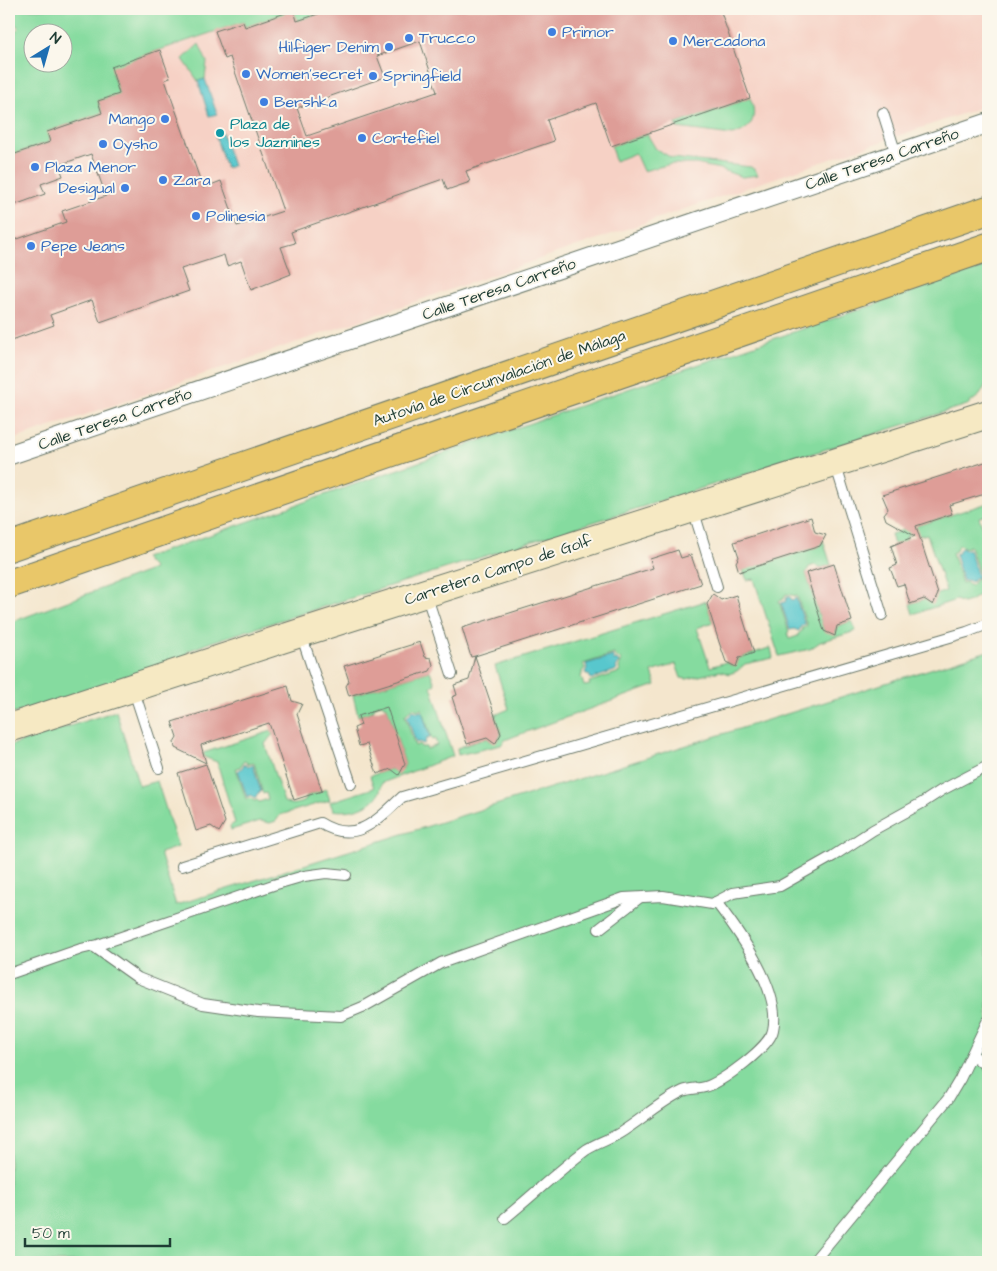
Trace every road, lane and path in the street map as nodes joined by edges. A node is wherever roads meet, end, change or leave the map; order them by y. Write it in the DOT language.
graph roads {
  1 [pos="883,114"];
  2 [pos="988,122"];
  3 [pos="896,154"];
  4 [pos="988,210"];
  5 [pos="988,247"];
  6 [pos="988,414"];
  7 [pos="9,455"];
  8 [pos="834,463"];
  9 [pos="693,508"];
  10 [pos="9,547"];
  11 [pos="9,584"];
  12 [pos="717,587"];
  13 [pos="426,593"];
  14 [pos="882,615"];
  15 [pos="988,624"];
  16 [pos="300,633"];
  17 [pos="452,674"];
  18 [pos="133,688"];
  19 [pos="9,728"];
  20 [pos="988,766"];
  21 [pos="160,768"];
  22 [pos="351,784"];
  23 [pos="182,866"];
  24 [pos="346,875"];
  25 [pos="639,898"];
  26 [pos="716,902"];
  27 [pos="599,929"];
  28 [pos="93,946"];
  29 [pos="9,974"];
  30 [pos="987,1022"];
  31 [pos="973,1058"];
  32 [pos="988,1068"];
  33 [pos="505,1218"];
  34 [pos="813,1262"];
  1 -- 3 [label="lane"];
  2 -- 3 [label="street, Calle Teresa Carreño"];
  3 -- 7 [label="street, Calle Teresa Carreño"];
  4 -- 10 [label="highway, Autovía de Circunvalación de Málaga"];
  5 -- 11 [label="highway"];
  6 -- 8 [label="street, Carretera Campo de Golf"];
  8 -- 9 [label="street, Carretera Campo de Golf"];
  8 -- 14 [label="lane"];
  9 -- 12 [label="lane"];
  9 -- 13 [label="street, Carretera Campo de Golf"];
  13 -- 16 [label="street, Carretera Campo de Golf"];
  13 -- 17 [label="lane"];
  15 -- 23 [label="lane"];
  16 -- 18 [label="street, Carretera Campo de Golf"];
  16 -- 22 [label="lane"];
  18 -- 19 [label="street, Carretera Campo de Golf"];
  18 -- 21 [label="lane"];
  20 -- 26 [label="lane"];
  24 -- 28 [label="lane"];
  25 -- 26 [label="lane"];
  25 -- 27 [label="lane"];
  25 -- 28 [label="lane"];
  26 -- 33 [label="lane"];
  28 -- 29 [label="lane"];
  30 -- 31 [label="lane"];
  31 -- 32 [label="lane"];
  31 -- 34 [label="lane"];
}
